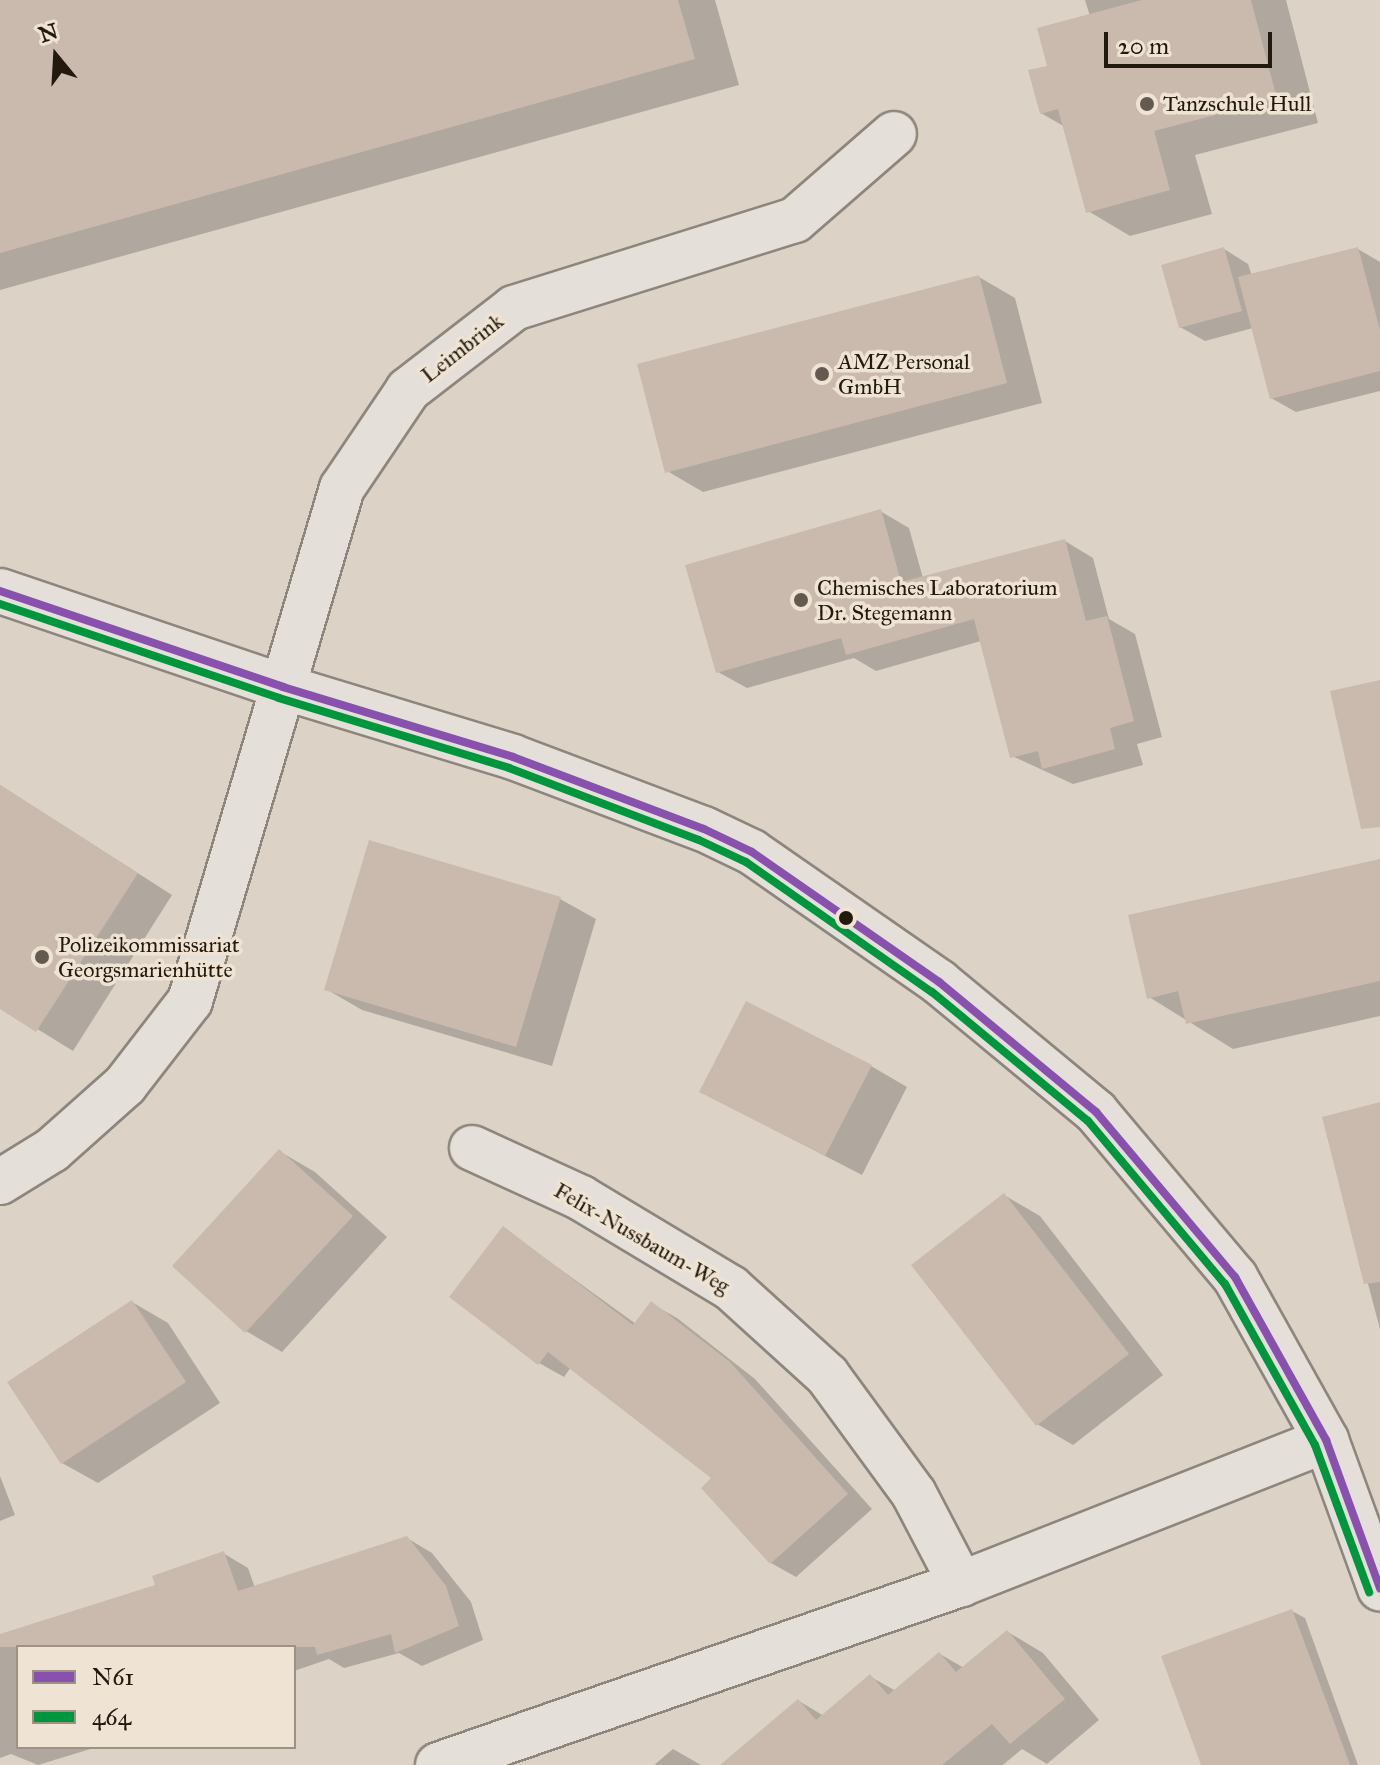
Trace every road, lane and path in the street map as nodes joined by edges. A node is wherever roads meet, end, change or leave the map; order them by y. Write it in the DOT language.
graph roads {
  1 [pos="894,134"];
  2 [pos="0,591"];
  3 [pos="283,687"];
  4 [pos="472,1148"];
  5 [pos="0,1182"];
  6 [pos="1326,1440"];
  7 [pos="961,1584"];
  8 [pos="1380,1588"];
  9 [pos="438,1765"];
  1 -- 3 [label="street, Leimbrink"];
  2 -- 3 [label="street"];
  3 -- 5 [label="street, Leimbrink"];
  3 -- 6 [label="street"];
  4 -- 7 [label="street, Felix-Nussbaum-Weg"];
  6 -- 7 [label="street"];
  6 -- 8 [label="street"];
  7 -- 9 [label="street"];
}
